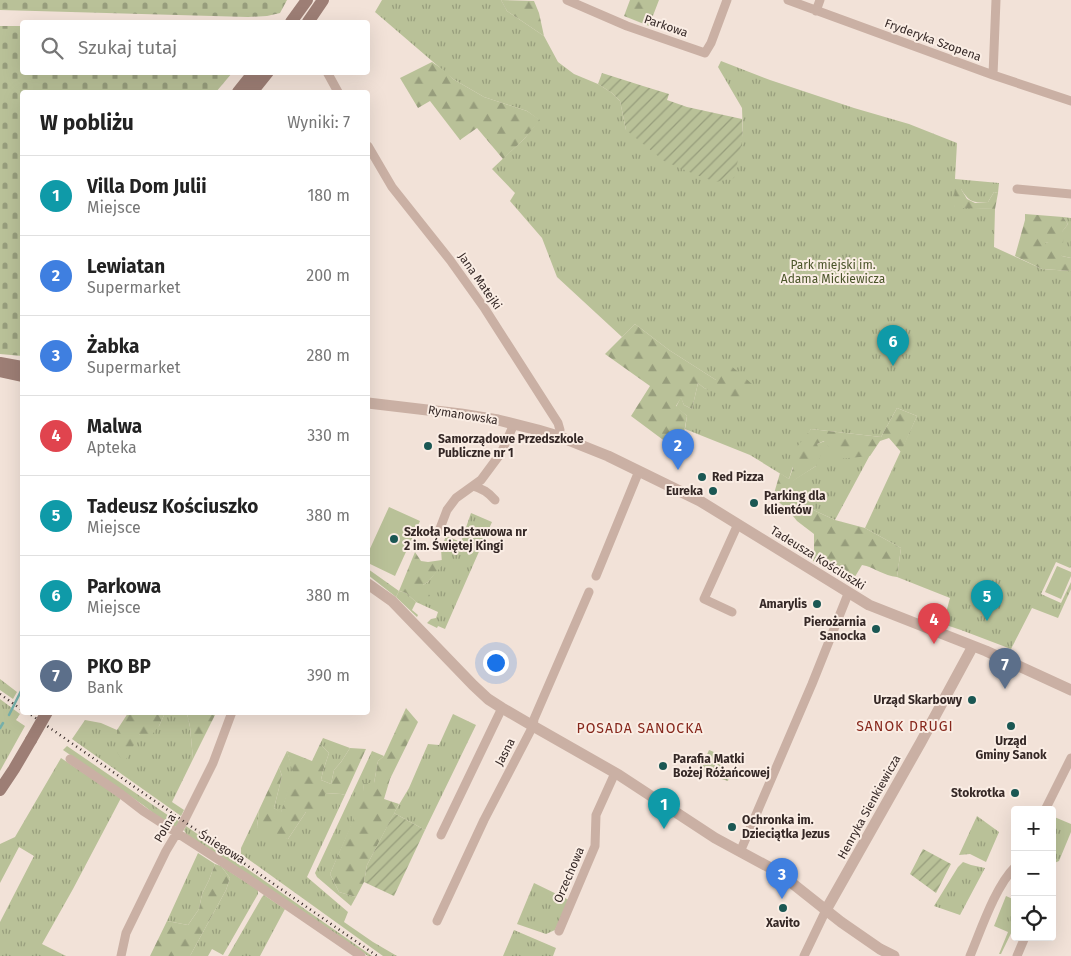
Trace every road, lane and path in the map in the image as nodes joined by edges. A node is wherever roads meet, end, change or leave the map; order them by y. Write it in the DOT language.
graph roads {
  1 [pos="307,0"];
  2 [pos="323,0"];
  3 [pos="566,0"];
  4 [pos="727,0"];
  5 [pos="788,0"];
  6 [pos="820,0"];
  7 [pos="996,0"];
  8 [pos="816,11"];
  9 [pos="292,20"];
  10 [pos="309,20"];
  11 [pos="252,75"];
  12 [pos="266,75"];
  13 [pos="328,75"];
  14 [pos="993,75"];
  15 [pos="240,90"];
  16 [pos="254,90"];
  17 [pos="337,90"];
  18 [pos="1071,100"];
  19 [pos="370,149"];
  20 [pos="1017,189"];
  21 [pos="1071,194"];
  22 [pos="0,363"];
  23 [pos="20,367"];
  24 [pos="0,371"];
  25 [pos="20,376"];
  26 [pos="370,403"];
  27 [pos="514,424"];
  28 [pos="558,436"];
  29 [pos="639,471"];
  30 [pos="473,486"];
  31 [pos="495,500"];
  32 [pos="738,524"];
  33 [pos="439,531"];
  34 [pos="596,576"];
  35 [pos="370,585"];
  36 [pos="589,592"];
  37 [pos="848,594"];
  38 [pos="732,612"];
  39 [pos="972,646"];
  40 [pos="1071,690"];
  41 [pos="502,708"];
  42 [pos="45,715"];
  43 [pos="231,715"];
  44 [pos="533,726"];
  45 [pos="1071,758"];
  46 [pos="70,759"];
  47 [pos="615,772"];
  48 [pos="0,790"];
  49 [pos="1047,806"];
  50 [pos="176,834"];
  51 [pos="441,835"];
  52 [pos="740,852"];
  53 [pos="1011,871"];
  54 [pos="826,910"];
  55 [pos="437,921"];
  56 [pos="559,931"];
  57 [pos="1023,941"];
  58 [pos="878,952"];
  59 [pos="121,954"];
  60 [pos="361,956"];
  61 [pos="804,956"];
  62 [pos="894,956"];
  63 [pos="970,956"];
  64 [pos="1017,956"];
  1 -- 9 [label="main road"];
  2 -- 10 [label="main road"];
  3 -- 4 [label="street, Parkowa"];
  5 -- 8 [label="street, Fryderyka Szopena"];
  6 -- 8 [label="street"];
  7 -- 14 [label="street"];
  8 -- 14 [label="street, Fryderyka Szopena"];
  11 -- 15 [label="main road"];
  12 -- 16 [label="main road"];
  13 -- 17 [label="street"];
  14 -- 18 [label="street, Fryderyka Szopena"];
  19 -- 28 [label="street, Jana Matejki"];
  20 -- 21 [label="street"];
  22 -- 23 [label="main road"];
  24 -- 25 [label="main road"];
  26 -- 27 [label="street, Rymanowska"];
  27 -- 28 [label="street, Rymanowska"];
  27 -- 30 [label="street"];
  28 -- 29 [label="street, Tadeusza Kościuszki"];
  29 -- 32 [label="street, Tadeusza Kościuszki"];
  29 -- 34 [label="street"];
  30 -- 31 [label="street"];
  30 -- 33 [label="street"];
  32 -- 37 [label="street, Tadeusza Kościuszki"];
  32 -- 38 [label="street"];
  35 -- 41 [label="street"];
  36 -- 44 [label="street, Jasna"];
  37 -- 39 [label="street, Tadeusza Kościuszki"];
  37 -- 52 [label="street"];
  39 -- 40 [label="street, Tadeusza Kościuszki"];
  39 -- 54 [label="street, Henryka Sienkiewicza"];
  41 -- 44 [label="street"];
  41 -- 51 [label="street"];
  42 -- 48 [label="main road, bridge"];
  43 -- 50 [label="street, Polna"];
  44 -- 47 [label="street"];
  44 -- 55 [label="street, Jasna"];
  45 -- 49 [label="street"];
  46 -- 50 [label="street, Śniegowa"];
  47 -- 52 [label="street"];
  47 -- 56 [label="street, Orzechowa"];
  50 -- 59 [label="street, Polna"];
  50 -- 60 [label="street, Śniegowa"];
  52 -- 54 [label="street"];
  53 -- 63 [label="street"];
  54 -- 58 [label="street"];
  54 -- 61 [label="street, Henryka Sienkiewicza"];
  57 -- 64 [label="street"];
  58 -- 62 [label="street"];
}
